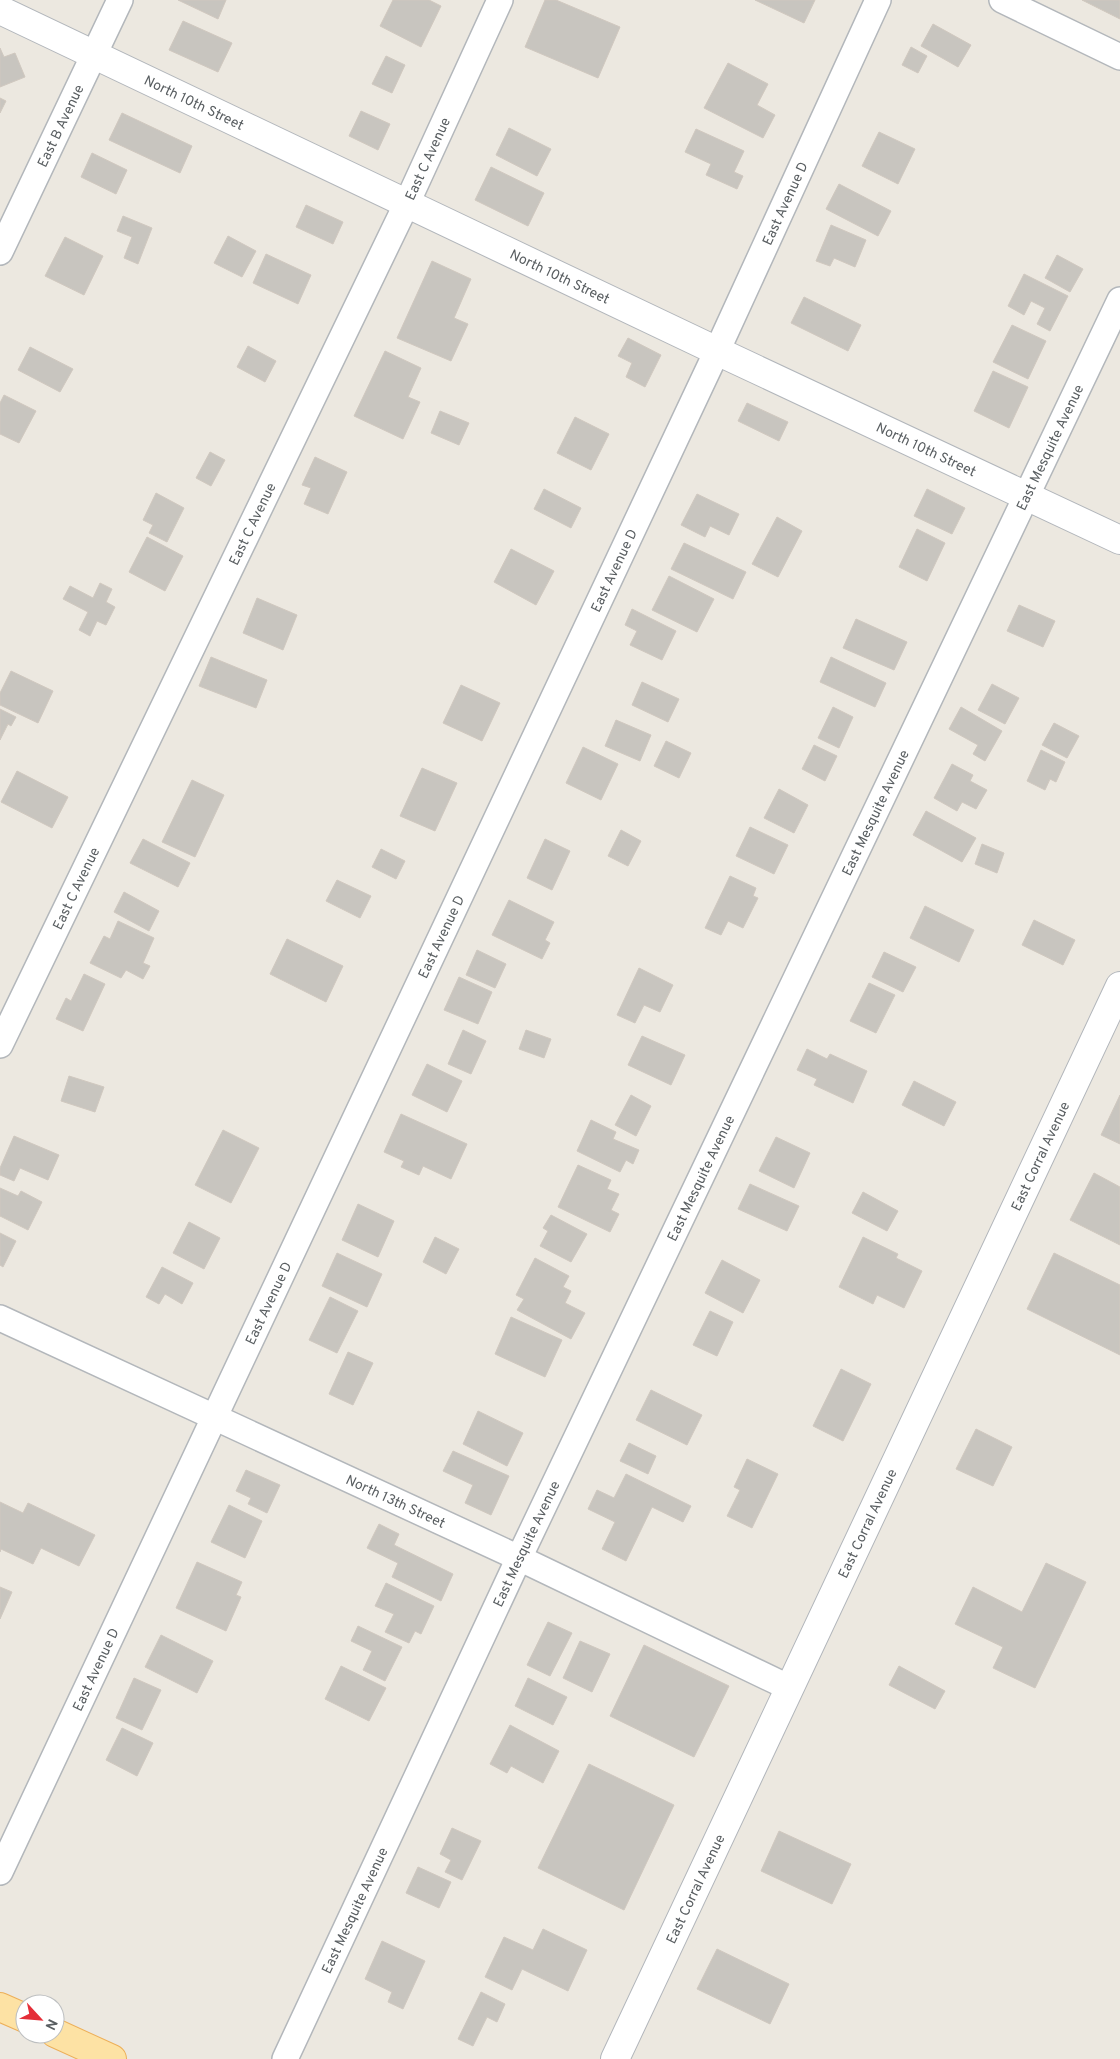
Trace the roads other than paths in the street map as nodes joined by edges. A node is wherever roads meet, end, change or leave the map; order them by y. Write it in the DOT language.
graph roads {
  1 [pos="120,0"];
  2 [pos="500,0"];
  3 [pos="878,0"];
  4 [pos="1002,0"];
  5 [pos="0,10"];
  6 [pos="95,54"];
  7 [pos="1120,56"];
  8 [pos="407,203"];
  9 [pos="0,252"];
  10 [pos="1120,300"];
  11 [pos="717,351"];
  12 [pos="1028,496"];
  13 [pos="1120,540"];
  14 [pos="1120,986"];
  15 [pos="0,1045"];
  16 [pos="0,1318"];
  17 [pos="214,1417"];
  18 [pos="519,1558"];
  19 [pos="790,1688"];
  20 [pos="0,1872"];
  21 [pos="0,2007"];
  22 [pos="15,2014"];
  23 [pos="65,2037"];
  24 [pos="112,2059"];
  25 [pos="285,2059"];
  26 [pos="615,2059"];
  1 -- 6 [label="street, East B Avenue"];
  2 -- 8 [label="street, East C Avenue"];
  3 -- 11 [label="street, East Avenue D"];
  4 -- 7 [label="street"];
  5 -- 6 [label="street, North 10th Street"];
  6 -- 8 [label="street, North 10th Street"];
  6 -- 9 [label="street, East B Avenue"];
  8 -- 11 [label="street, North 10th Street"];
  8 -- 15 [label="street, East C Avenue"];
  10 -- 12 [label="street, East Mesquite Avenue"];
  11 -- 12 [label="street, North 10th Street"];
  11 -- 17 [label="street, East Avenue D"];
  12 -- 13 [label="street, North 10th Street"];
  12 -- 18 [label="street, East Mesquite Avenue"];
  14 -- 19 [label="street, East Corral Avenue"];
  16 -- 17 [label="street, North 13th Street"];
  17 -- 18 [label="street, North 13th Street"];
  17 -- 20 [label="street, East Avenue D"];
  18 -- 19 [label="street, North 13th Street"];
  18 -- 25 [label="street, East Mesquite Avenue"];
  19 -- 26 [label="street, East Corral Avenue"];
  21 -- 22 [label="main road"];
  23 -- 24 [label="main road"];
}
